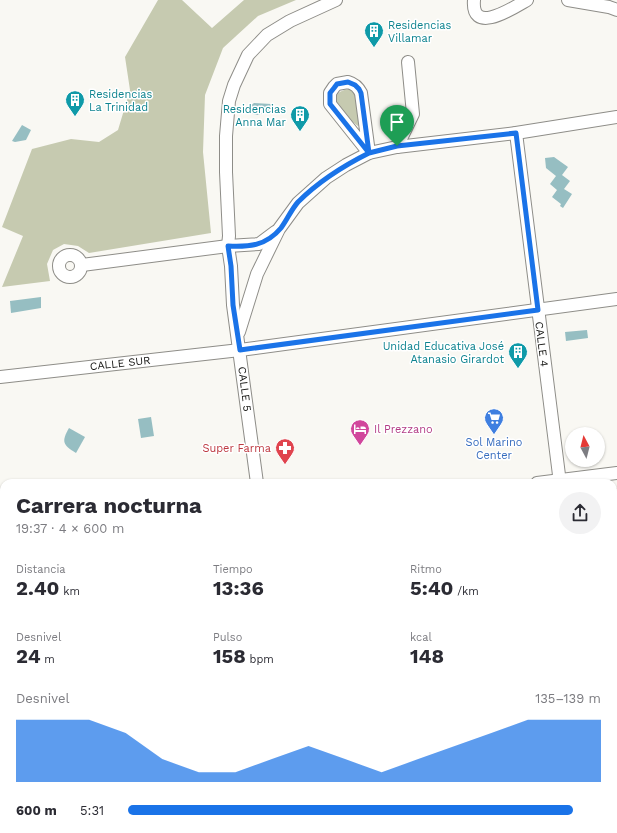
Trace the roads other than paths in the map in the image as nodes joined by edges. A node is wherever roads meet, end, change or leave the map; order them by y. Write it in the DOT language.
graph roads {
  1 [pos="336,0"];
  2 [pos="474,0"];
  3 [pos="528,0"];
  4 [pos="568,0"];
  5 [pos="617,10"];
  6 [pos="408,62"];
  7 [pos="617,118"];
  8 [pos="516,133"];
  9 [pos="397,146"];
  10 [pos="369,153"];
  11 [pos="280,229"];
  12 [pos="228,246"];
  13 [pos="82,265"];
  14 [pos="617,299"];
  15 [pos="538,310"];
  16 [pos="238,336"];
  17 [pos="240,350"];
  18 [pos="0,377"];
  19 [pos="617,473"];
  20 [pos="256,479"];
  21 [pos="560,479"];
  22 [pos="579,479"];
  1 -- 12 [label="street, CALLE 5"];
  2 -- 3 [label="street"];
  4 -- 5 [label="street"];
  6 -- 9 [label="street"];
  7 -- 8 [label="street"];
  8 -- 9 [label="street"];
  8 -- 15 [label="street, CALLE 4"];
  9 -- 10 [label="street"];
  10 -- 10 [label="street"];
  10 -- 11 [label="street"];
  11 -- 12 [label="street"];
  11 -- 16 [label="street"];
  12 -- 13 [label="street"];
  12 -- 16 [label="street, CALLE 5"];
  14 -- 15 [label="street, CALLE SUR"];
  15 -- 17 [label="street, CALLE SUR"];
  15 -- 21 [label="street, CALLE 4"];
  16 -- 17 [label="street, CALLE 5"];
  17 -- 18 [label="street, CALLE SUR"];
  17 -- 20 [label="street, CALLE 5"];
  19 -- 22 [label="street"];
}
